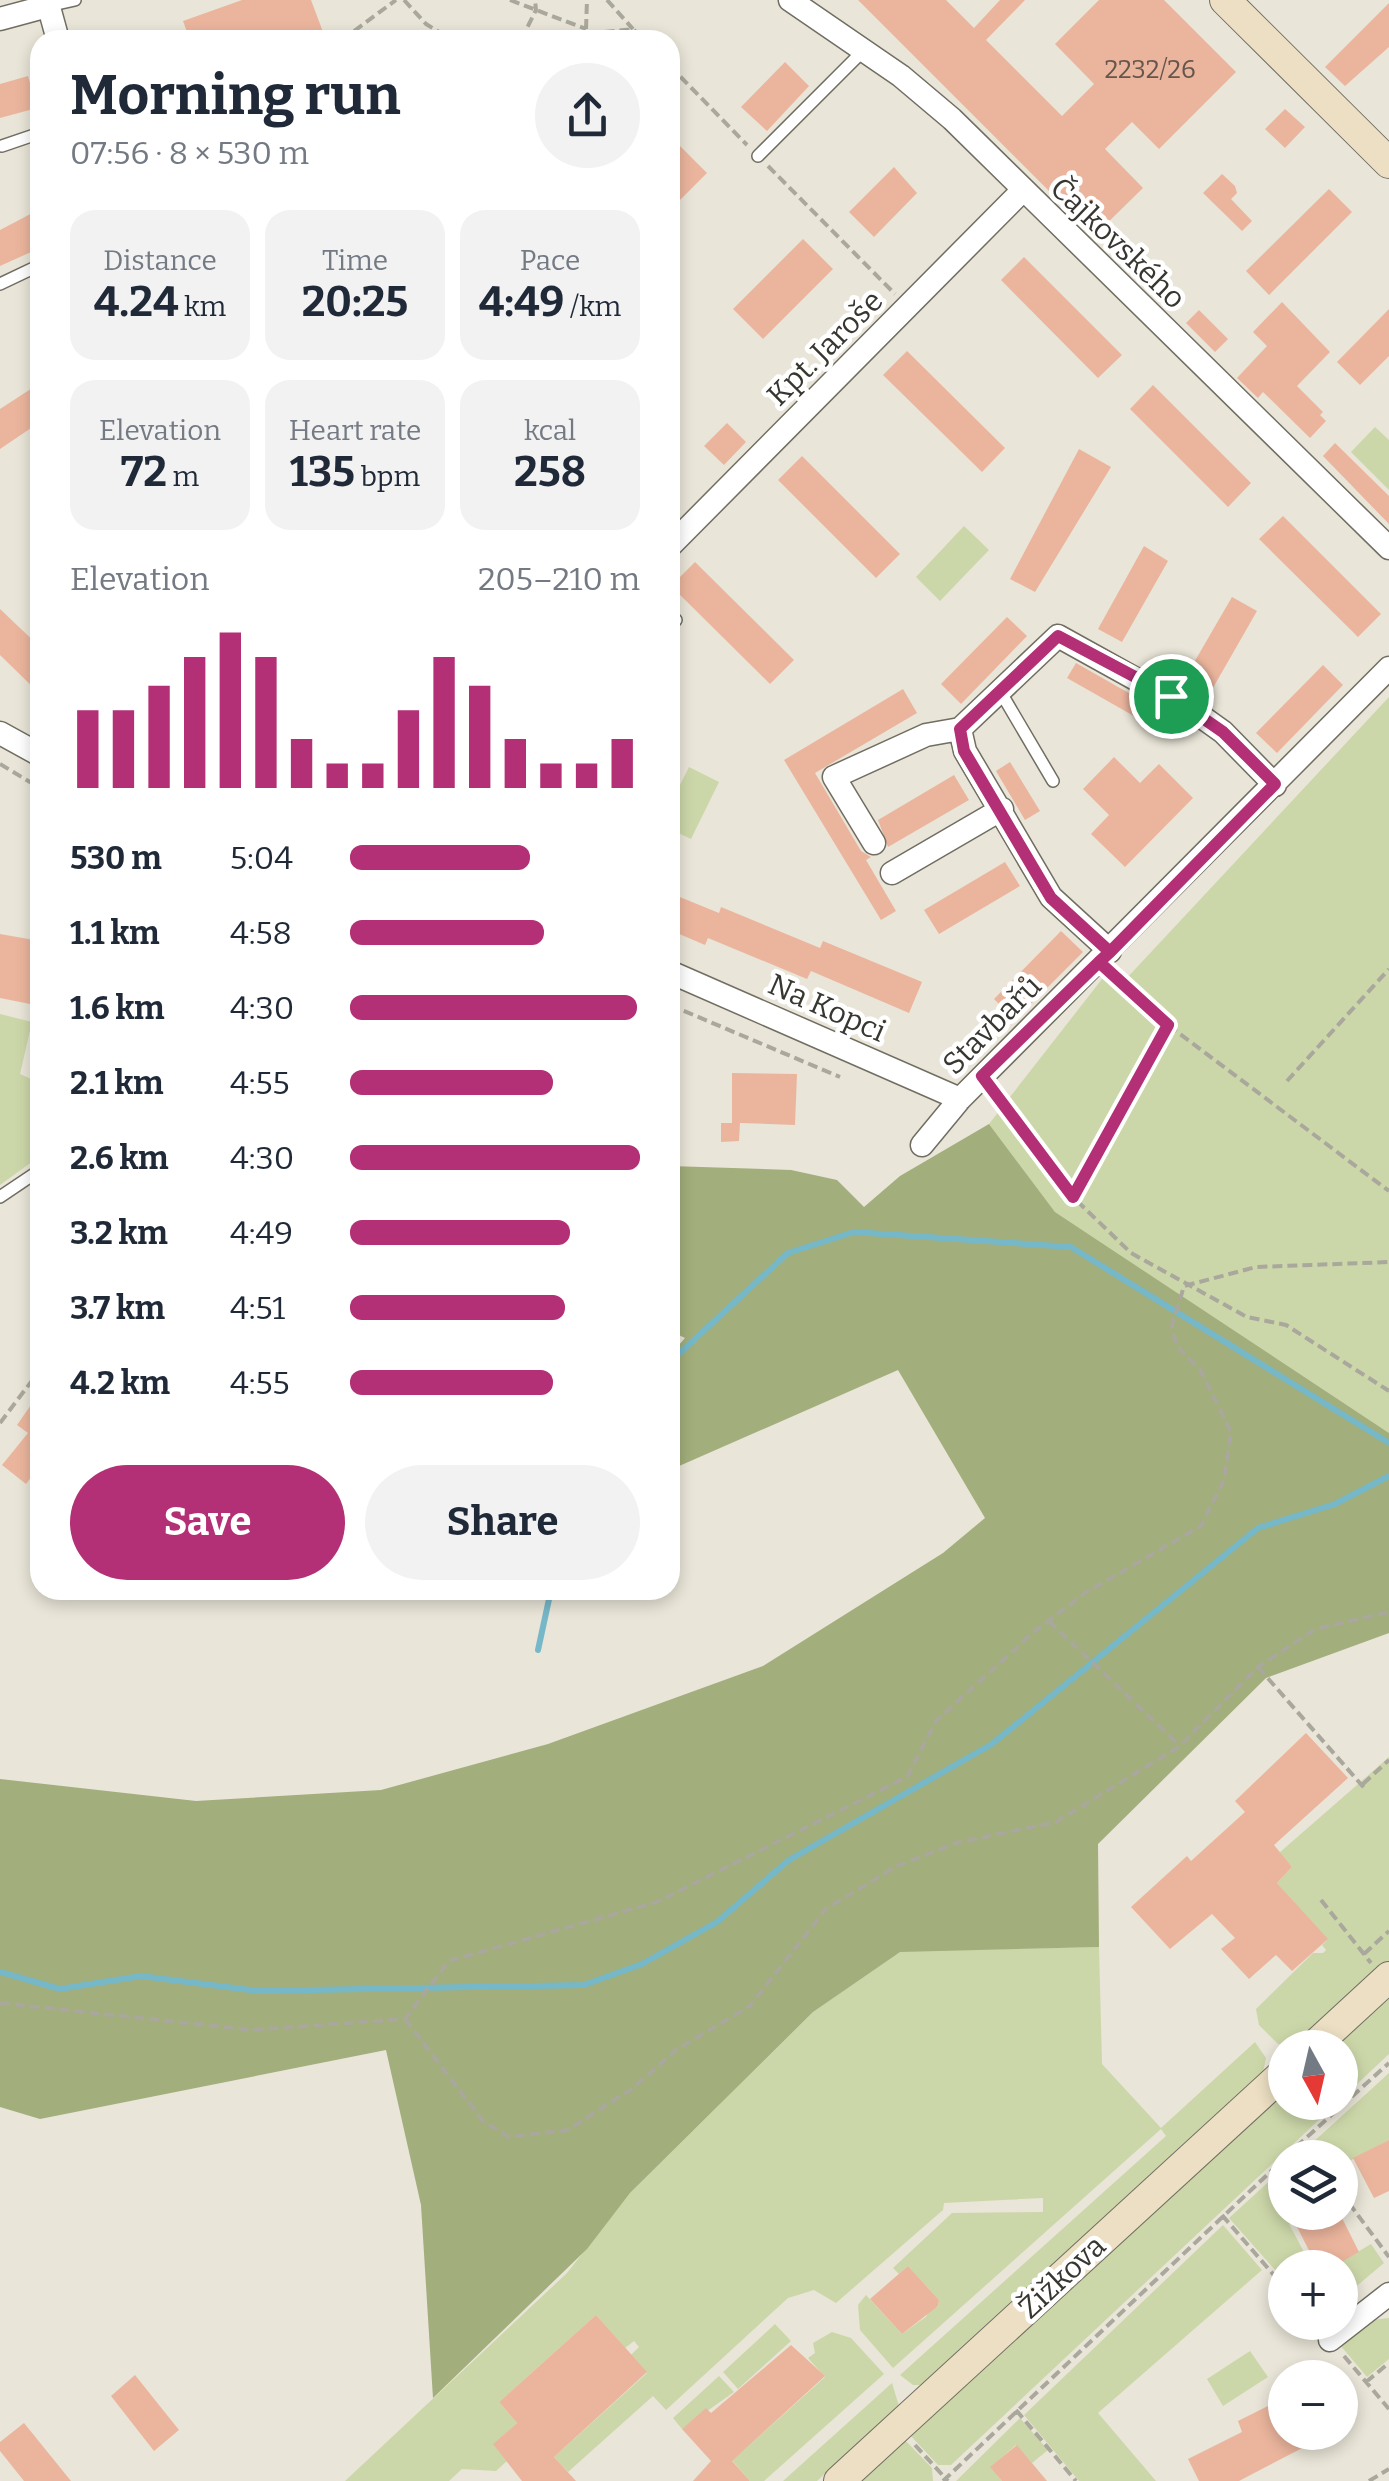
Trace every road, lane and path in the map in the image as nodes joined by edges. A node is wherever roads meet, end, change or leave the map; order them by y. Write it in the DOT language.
graph roads {
  1 [pos="76,0"];
  2 [pos="396,0"];
  3 [pos="404,0"];
  4 [pos="510,0"];
  5 [pos="535,0"];
  6 [pos="588,0"];
  7 [pos="606,0"];
  8 [pos="790,0"];
  9 [pos="1225,0"];
  10 [pos="48,3"];
  11 [pos="536,10"];
  12 [pos="0,18"];
  13 [pos="634,29"];
  14 [pos="55,30"];
  15 [pos="356,30"];
  16 [pos="436,30"];
  17 [pos="526,30"];
  18 [pos="581,30"];
  19 [pos="586,30"];
  20 [pos="618,30"];
  21 [pos="863,51"];
  22 [pos="680,76"];
  23 [pos="30,136"];
  24 [pos="2,146"];
  25 [pos="758,156"];
  26 [pos="1389,163"];
  27 [pos="1022,192"];
  28 [pos="30,270"];
  29 [pos="0,284"];
  30 [pos="908,307"];
  31 [pos="680,536"];
  32 [pos="1389,548"];
  33 [pos="1389,668"];
  34 [pos="1000,690"];
  35 [pos="960,729"];
  36 [pos="0,733"];
  37 [pos="30,750"];
  38 [pos="0,764"];
  39 [pos="1053,781"];
  40 [pos="30,782"];
  41 [pos="1275,784"];
  42 [pos="1002,808"];
  43 [pos="874,843"];
  44 [pos="892,873"];
  45 [pos="1104,957"];
  46 [pos="1389,969"];
  47 [pos="680,976"];
  48 [pos="680,1010"];
  49 [pos="1168,1025"];
  50 [pos="982,1076"];
  51 [pos="840,1078"];
  52 [pos="1286,1082"];
  53 [pos="960,1099"];
  54 [pos="922,1146"];
  55 [pos="30,1177"];
  56 [pos="1389,1191"];
  57 [pos="0,1197"];
  58 [pos="1073,1197"];
  59 [pos="1389,1262"];
  60 [pos="1184,1286"];
  61 [pos="30,1383"];
  62 [pos="1389,1392"];
  63 [pos="0,1423"];
  64 [pos="1389,1612"];
  65 [pos="1049,1620"];
  66 [pos="1258,1667"];
  67 [pos="1180,1746"];
  68 [pos="1389,1760"];
  69 [pos="1321,1900"];
  70 [pos="1389,1931"];
  71 [pos="1364,1954"];
  72 [pos="1389,1978"];
  73 [pos="0,2002"];
  74 [pos="405,2019"];
  75 [pos="1332,2030"];
  76 [pos="1389,2063"];
  77 [pos="1268,2088"];
  78 [pos="1304,2140"];
  79 [pos="1268,2174"];
  80 [pos="1358,2215"];
  81 [pos="1222,2216"];
  82 [pos="1389,2257"];
  83 [pos="1268,2269"];
  84 [pos="1389,2294"];
  85 [pos="1358,2318"];
  86 [pos="1330,2340"];
  87 [pos="1389,2363"];
  88 [pos="1366,2382"];
  89 [pos="1389,2409"];
  90 [pos="1016,2410"];
  91 [pos="899,2426"];
  92 [pos="1389,2469"];
  93 [pos="946,2480"];
  94 [pos="839,2481"];
  95 [pos="1076,2481"];
  96 [pos="1369,2481"];
  1 -- 10 [label="lane"];
  2 -- 15 [label="path"];
  3 -- 16 [label="path"];
  4 -- 11 [label="path"];
  5 -- 11 [label="path"];
  6 -- 19 [label="path"];
  7 -- 13 [label="path"];
  8 -- 21 [label="street, Čajkovského"];
  9 -- 26 [label="street"];
  10 -- 12 [label="street"];
  10 -- 14 [label="street"];
  11 -- 17 [label="path"];
  11 -- 18 [label="path"];
  13 -- 20 [label="path"];
  21 -- 25 [label="lane"];
  21 -- 27 [label="street, Čajkovského"];
  22 -- 25 [label="path"];
  23 -- 24 [label="lane"];
  25 -- 30 [label="path"];
  27 -- 30 [label="street, Kpt. Jaroše"];
  27 -- 32 [label="street, Čajkovského"];
  28 -- 29 [label="lane"];
  30 -- 31 [label="street, Kpt. Jaroše"];
  33 -- 41 [label="street, Stavbařů"];
  34 -- 35 [label="street"];
  34 -- 39 [label="lane"];
  34 -- 41 [label="street"];
  35 -- 42 [label="street"];
  35 -- 43 [label="street"];
  36 -- 37 [label="street"];
  38 -- 40 [label="path"];
  41 -- 45 [label="street, Stavbařů"];
  42 -- 44 [label="street"];
  42 -- 45 [label="street"];
  45 -- 49 [label="path"];
  45 -- 50 [label="street, Stavbařů"];
  46 -- 52 [label="path"];
  47 -- 53 [label="street, Na Kopci"];
  48 -- 51 [label="path"];
  49 -- 56 [label="path"];
  49 -- 58 [label="path"];
  50 -- 53 [label="street, Stavbařů"];
  50 -- 58 [label="path"];
  53 -- 54 [label="street, Stavbařů"];
  55 -- 57 [label="lane"];
  58 -- 60 [label="path"];
  59 -- 60 [label="path"];
  60 -- 62 [label="path"];
  60 -- 65 [label="path"];
  61 -- 63 [label="path"];
  64 -- 66 [label="path"];
  65 -- 67 [label="path"];
  65 -- 74 [label="path"];
  66 -- 67 [label="path"];
  66 -- 68 [label="path"];
  67 -- 74 [label="path"];
  69 -- 71 [label="path"];
  70 -- 71 [label="path"];
  71 -- 72 [label="path"];
  72 -- 75 [label="street"];
  73 -- 74 [label="path"];
  76 -- 78 [label="path"];
  77 -- 91 [label="street, Žižkova"];
  79 -- 81 [label="path"];
  80 -- 82 [label="path"];
  81 -- 83 [label="path"];
  81 -- 90 [label="path"];
  84 -- 85 [label="street"];
  86 -- 88 [label="path"];
  87 -- 88 [label="path"];
  88 -- 89 [label="path"];
  90 -- 93 [label="path"];
  90 -- 95 [label="path"];
  91 -- 93 [label="path"];
  91 -- 94 [label="street, Žižkova"];
  92 -- 96 [label="path"];
}
